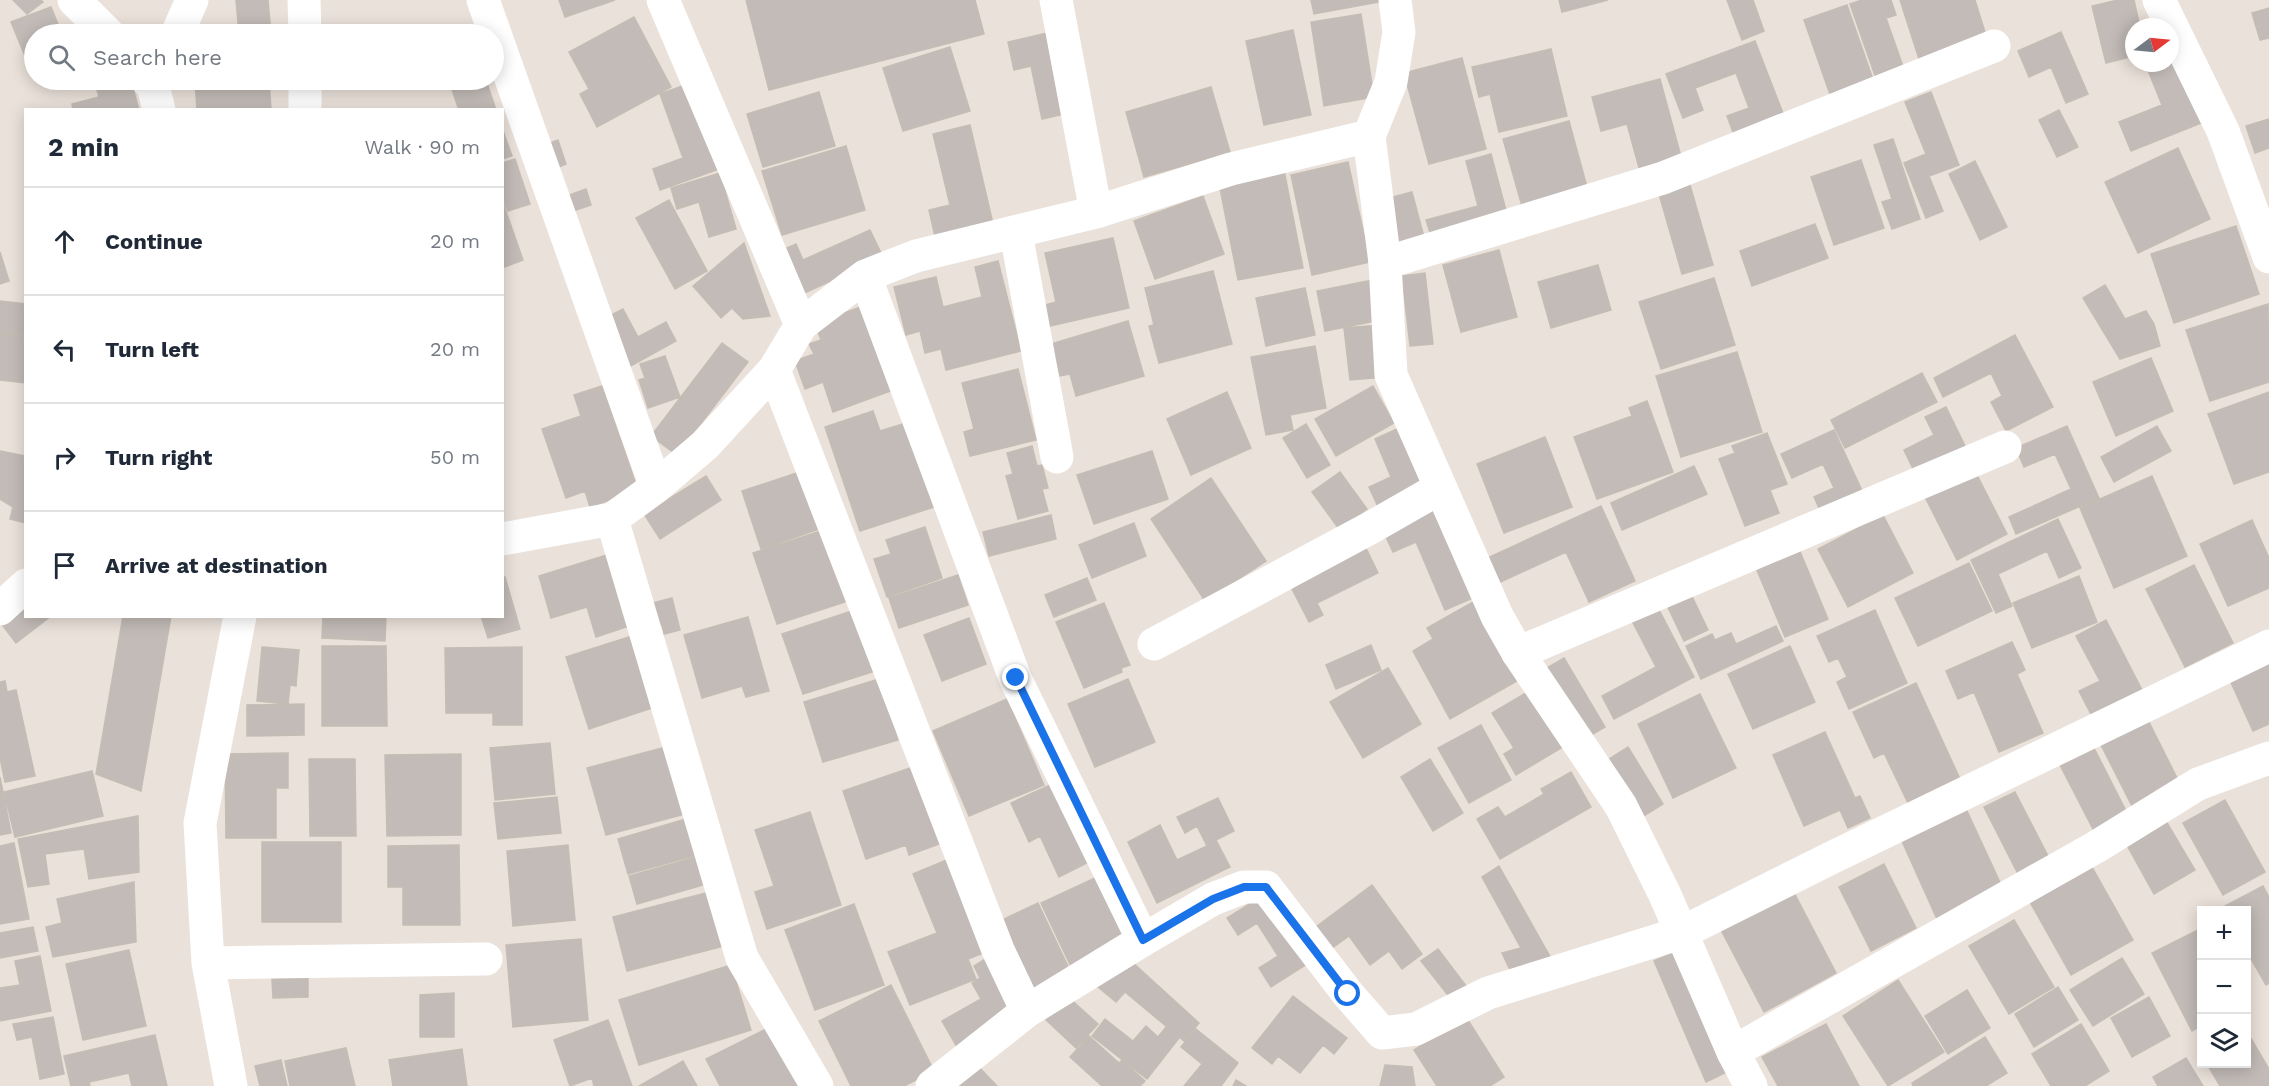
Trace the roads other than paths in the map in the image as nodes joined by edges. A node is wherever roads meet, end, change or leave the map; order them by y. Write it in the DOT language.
graph roads {
  1 [pos="74,0"];
  2 [pos="192,0"];
  3 [pos="304,0"];
  4 [pos="483,0"];
  5 [pos="663,0"];
  6 [pos="1056,0"];
  7 [pos="1395,0"];
  8 [pos="2159,0"];
  9 [pos="98,24"];
  10 [pos="181,24"];
  11 [pos="304,24"];
  12 [pos="492,24"];
  13 [pos="1994,46"];
  14 [pos="504,59"];
  15 [pos="305,90"];
  16 [pos="305,108"];
  17 [pos="1368,136"];
  18 [pos="1096,212"];
  19 [pos="1016,233"];
  20 [pos="2269,257"];
  21 [pos="1385,263"];
  22 [pos="865,276"];
  23 [pos="801,325"];
  24 [pos="774,370"];
  25 [pos="2006,447"];
  26 [pos="1057,457"];
  27 [pos="656,487"];
  28 [pos="1440,488"];
  29 [pos="612,519"];
  30 [pos="504,539"];
  31 [pos="24,587"];
  32 [pos="0,609"];
  33 [pos="240,618"];
  34 [pos="1154,644"];
  35 [pos="2269,646"];
  36 [pos="1518,653"];
  37 [pos="2269,758"];
  38 [pos="1681,933"];
  39 [pos="1143,940"];
  40 [pos="486,959"];
  41 [pos="208,963"];
  42 [pos="1027,1011"];
  43 [pos="1733,1052"];
  44 [pos="231,1086"];
  45 [pos="817,1086"];
  46 [pos="932,1086"];
  47 [pos="1751,1086"];
  1 -- 9 [label="street"];
  2 -- 10 [label="street"];
  3 -- 11 [label="street"];
  4 -- 12 [label="street"];
  5 -- 23 [label="street"];
  6 -- 18 [label="street"];
  7 -- 17 [label="street"];
  8 -- 20 [label="street"];
  13 -- 21 [label="street"];
  14 -- 27 [label="street"];
  15 -- 16 [label="street"];
  17 -- 18 [label="street"];
  17 -- 21 [label="street"];
  18 -- 19 [label="street"];
  19 -- 22 [label="street"];
  19 -- 26 [label="street"];
  21 -- 28 [label="street"];
  22 -- 23 [label="street"];
  22 -- 39 [label="street"];
  23 -- 24 [label="street"];
  24 -- 27 [label="street"];
  24 -- 42 [label="street"];
  25 -- 36 [label="street"];
  27 -- 29 [label="street"];
  28 -- 34 [label="street"];
  28 -- 36 [label="street"];
  29 -- 30 [label="street"];
  29 -- 45 [label="street"];
  31 -- 32 [label="street"];
  33 -- 41 [label="street"];
  35 -- 38 [label="street"];
  36 -- 38 [label="street"];
  37 -- 43 [label="street"];
  38 -- 39 [label="street"];
  38 -- 43 [label="street"];
  39 -- 42 [label="street"];
  40 -- 41 [label="street"];
  41 -- 44 [label="street"];
  42 -- 46 [label="street"];
  43 -- 47 [label="street"];
}
